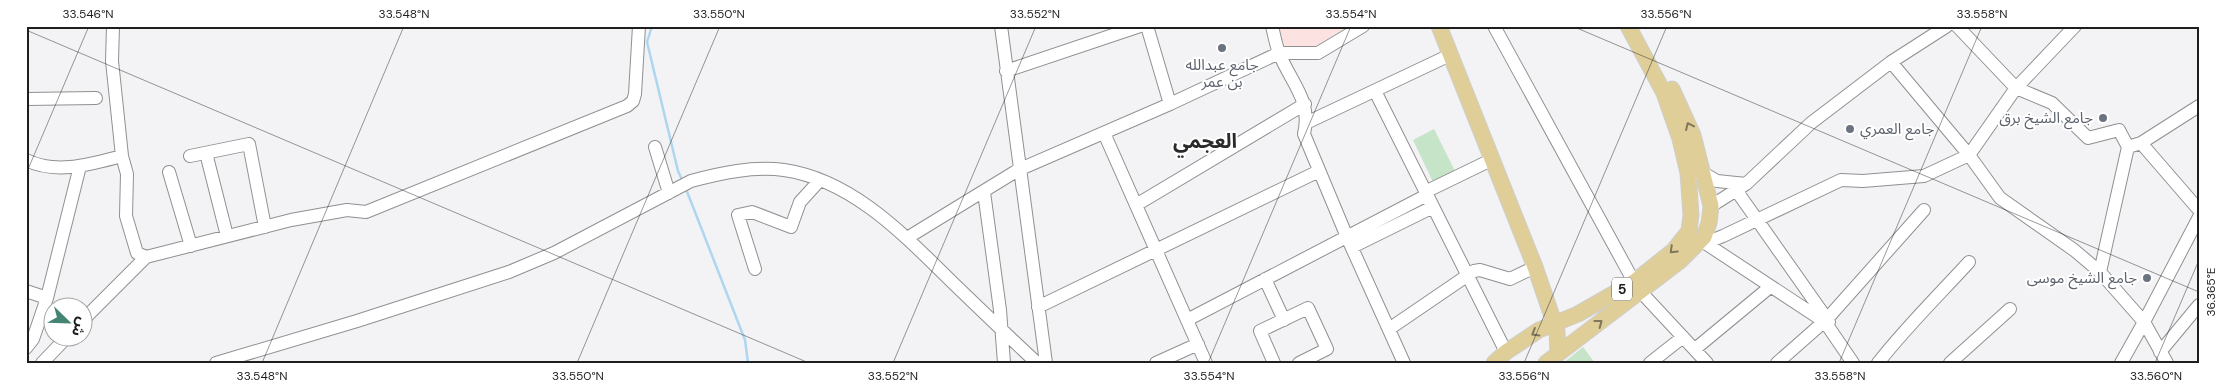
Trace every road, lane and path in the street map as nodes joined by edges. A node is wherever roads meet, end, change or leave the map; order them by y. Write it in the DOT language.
graph roads {
  1 [pos="113,26"];
  2 [pos="639,26"];
  3 [pos="1001,26"];
  4 [pos="1140,26"];
  5 [pos="1147,26"];
  6 [pos="1272,26"];
  7 [pos="1363,26"];
  8 [pos="1439,26"];
  9 [pos="1494,26"];
  10 [pos="1628,26"];
  11 [pos="1638,26"];
  12 [pos="1947,26"];
  13 [pos="1957,26"];
  14 [pos="2075,26"];
  15 [pos="1279,53"];
  16 [pos="1450,55"];
  17 [pos="1891,62"];
  18 [pos="1006,72"];
  19 [pos="2016,88"];
  20 [pos="1375,91"];
  21 [pos="96,98"];
  22 [pos="26,99"];
  23 [pos="1170,104"];
  24 [pos="1305,104"];
  25 [pos="2199,106"];
  26 [pos="1306,123"];
  27 [pos="1104,133"];
  28 [pos="2141,143"];
  29 [pos="655,147"];
  30 [pos="2128,147"];
  31 [pos="206,153"];
  32 [pos="1969,155"];
  33 [pos="122,156"];
  34 [pos="190,156"];
  35 [pos="26,160"];
  36 [pos="1491,160"];
  37 [pos="80,166"];
  38 [pos="1018,170"];
  39 [pos="1319,171"];
  40 [pos="169,172"];
  41 [pos="1688,173"];
  42 [pos="1703,173"];
  43 [pos="820,180"];
  44 [pos="1741,187"];
  45 [pos="984,192"];
  46 [pos="669,193"];
  47 [pos="1426,193"];
  48 [pos="1136,205"];
  49 [pos="1711,206"];
  50 [pos="1433,207"];
  51 [pos="1924,210"];
  52 [pos="2199,210"];
  53 [pos="2199,217"];
  54 [pos="1758,218"];
  55 [pos="265,226"];
  56 [pos="1689,231"];
  57 [pos="2195,234"];
  58 [pos="227,236"];
  59 [pos="907,238"];
  60 [pos="1702,241"];
  61 [pos="1349,242"];
  62 [pos="191,246"];
  63 [pos="1156,250"];
  64 [pos="146,257"];
  65 [pos="1970,262"];
  66 [pos="1535,267"];
  67 [pos="755,270"];
  68 [pos="2100,272"];
  69 [pos="1467,275"];
  70 [pos="1265,279"];
  71 [pos="1637,287"];
  72 [pos="1770,287"];
  73 [pos="26,291"];
  74 [pos="42,296"];
  75 [pos="48,296"];
  76 [pos="2199,305"];
  77 [pos="1038,307"];
  78 [pos="42,309"];
  79 [pos="2010,309"];
  80 [pos="92,311"];
  81 [pos="1187,320"];
  82 [pos="1284,320"];
  83 [pos="1826,321"];
  84 [pos="2144,322"];
  85 [pos="1554,323"];
  86 [pos="1389,329"];
  87 [pos="1001,330"];
  88 [pos="1683,337"];
  89 [pos="28,341"];
  90 [pos="1198,344"];
  91 [pos="58,346"];
  92 [pos="1695,349"];
  93 [pos="1506,352"];
  94 [pos="2164,357"];
  95 [pos="1552,359"];
  96 [pos="1302,362"];
  97 [pos="1403,362"];
  98 [pos="42,363"];
  99 [pos="216,363"];
  100 [pos="1004,363"];
  101 [pos="1037,363"];
  102 [pos="1046,363"];
  103 [pos="1156,363"];
  104 [pos="1206,363"];
  105 [pos="1274,363"];
  106 [pos="1494,363"];
  107 [pos="1650,363"];
  108 [pos="1707,363"];
  109 [pos="1777,363"];
  110 [pos="1853,363"];
  111 [pos="1858,363"];
  112 [pos="1878,363"];
  113 [pos="1950,363"];
  114 [pos="2121,363"];
  1 -- 33 [label="street"];
  2 -- 55 [label="street"];
  3 -- 18 [label="street"];
  4 -- 18 [label="street"];
  5 -- 23 [label="street"];
  6 -- 15 [label="street"];
  7 -- 15 [label="street"];
  8 -- 16 [label="main road"];
  9 -- 71 [label="street"];
  10 -- 41 [label="main road"];
  42 -- 11 [label="main road, 5, one-way"];
  12 -- 17 [label="street"];
  13 -- 19 [label="street"];
  14 -- 19 [label="street"];
  15 -- 23 [label="street"];
  15 -- 24 [label="street"];
  16 -- 20 [label="street"];
  16 -- 36 [label="main road"];
  17 -- 32 [label="street"];
  17 -- 44 [label="street"];
  18 -- 38 [label="street"];
  19 -- 30 [label="street"];
  19 -- 32 [label="street"];
  20 -- 26 [label="street"];
  20 -- 47 [label="street"];
  21 -- 22 [label="street"];
  23 -- 27 [label="street"];
  24 -- 26 [label="street"];
  24 -- 48 [label="street"];
  25 -- 28 [label="street"];
  26 -- 39 [label="street"];
  27 -- 38 [label="street"];
  27 -- 48 [label="street"];
  28 -- 30 [label="street"];
  28 -- 52 [label="street"];
  29 -- 46 [label="street"];
  30 -- 68 [label="street"];
  31 -- 34 [label="street"];
  31 -- 55 [label="street"];
  31 -- 58 [label="street"];
  32 -- 54 [label="street"];
  32 -- 68 [label="street"];
  33 -- 37 [label="street"];
  33 -- 64 [label="street"];
  35 -- 37 [label="street"];
  36 -- 47 [label="street"];
  36 -- 66 [label="main road"];
  37 -- 75 [label="street"];
  38 -- 45 [label="street"];
  38 -- 77 [label="street"];
  39 -- 61 [label="street"];
  39 -- 63 [label="street"];
  40 -- 62 [label="street"];
  41 -- 42 [label="street"];
  41 -- 56 [label="main road"];
  42 -- 44 [label="street"];
  42 -- 49 [label="main road, 5"];
  43 -- 46 [label="street"];
  43 -- 59 [label="street"];
  43 -- 67 [label="street"];
  44 -- 49 [label="street"];
  44 -- 54 [label="street"];
  45 -- 59 [label="street"];
  45 -- 87 [label="street"];
  46 -- 99 [label="street"];
  47 -- 50 [label="street"];
  47 -- 61 [label="street"];
  48 -- 63 [label="street"];
  49 -- 60 [label="main road, 5"];
  50 -- 61 [label="street"];
  50 -- 69 [label="street"];
  51 -- 83 [label="street"];
  53 -- 57 [label="street"];
  54 -- 60 [label="street"];
  54 -- 83 [label="street"];
  55 -- 58 [label="street"];
  56 -- 60 [label="street"];
  56 -- 71 [label="main road, 5, one-way"];
  57 -- 84 [label="street"];
  58 -- 62 [label="street"];
  59 -- 87 [label="street"];
  60 -- 71 [label="main road, 5"];
  60 -- 72 [label="street"];
  61 -- 70 [label="street"];
  61 -- 86 [label="street"];
  62 -- 64 [label="street"];
  63 -- 77 [label="street"];
  63 -- 81 [label="street"];
  64 -- 80 [label="street"];
  65 -- 112 [label="street"];
  66 -- 69 [label="street"];
  66 -- 85 [label="main road"];
  68 -- 84 [label="street"];
  69 -- 86 [label="street"];
  69 -- 93 [label="street"];
  70 -- 81 [label="street"];
  70 -- 82 [label="street"];
  71 -- 85 [label="main road, 5"];
  71 -- 88 [label="street"];
  95 -- 71 [label="main road, 5, one-way"];
  72 -- 83 [label="street"];
  72 -- 92 [label="street"];
  73 -- 74 [label="street"];
  76 -- 94 [label="street"];
  77 -- 102 [label="street"];
  78 -- 89 [label="street"];
  79 -- 113 [label="street"];
  81 -- 90 [label="street"];
  82 -- 96 [label="street"];
  82 -- 105 [label="street"];
  83 -- 109 [label="street"];
  83 -- 110 [label="street"];
  83 -- 111 [label="street"];
  84 -- 94 [label="street"];
  84 -- 114 [label="street"];
  85 -- 93 [label="main road, 5, one-way"];
  85 -- 95 [label="main road"];
  86 -- 97 [label="street"];
  87 -- 100 [label="street"];
  87 -- 101 [label="street"];
  88 -- 92 [label="street"];
  88 -- 107 [label="street"];
  90 -- 103 [label="street"];
  90 -- 104 [label="street"];
  91 -- 98 [label="street"];
  92 -- 108 [label="street"];
  93 -- 106 [label="main road, 5"];
}
